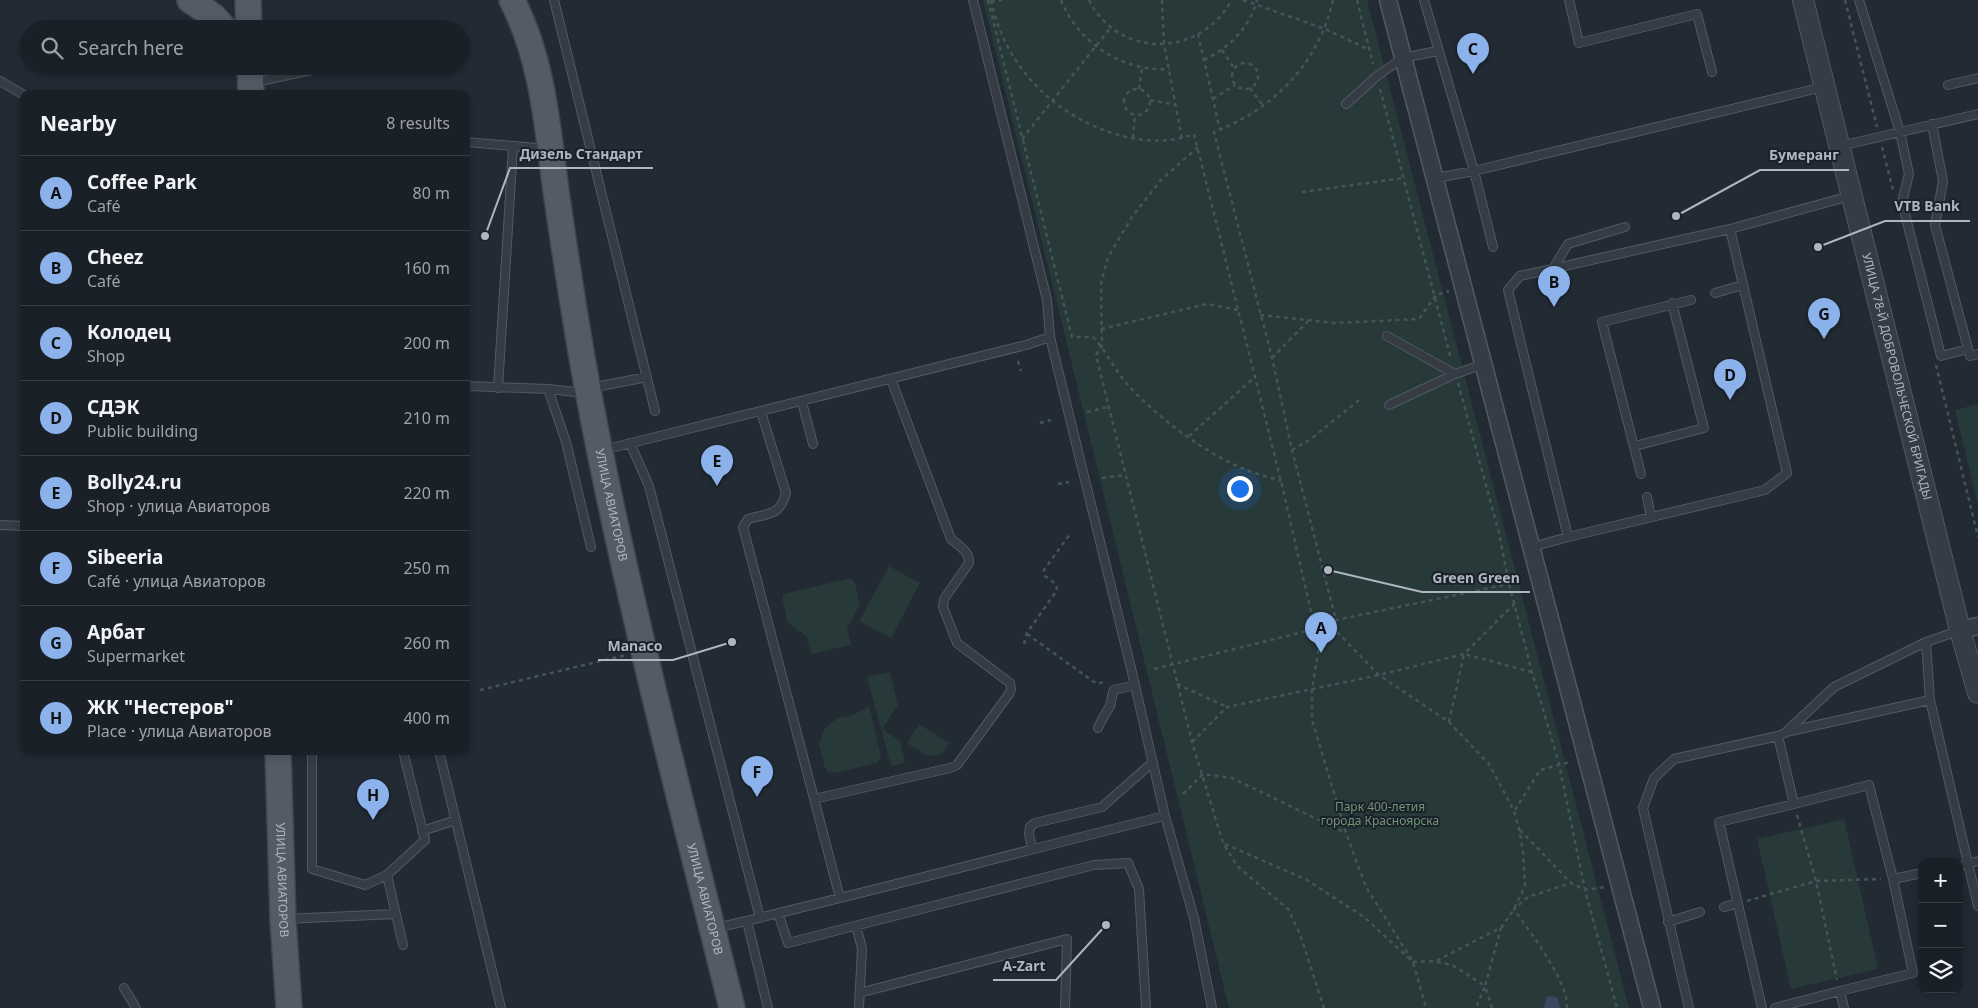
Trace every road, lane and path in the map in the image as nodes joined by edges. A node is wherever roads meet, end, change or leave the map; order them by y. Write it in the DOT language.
graph roads {
  1 [pos="190,0"];
  2 [pos="248,0"];
  3 [pos="512,0"];
  4 [pos="554,0"];
  5 [pos="973,0"];
  6 [pos="1002,0"];
  7 [pos="1061,0"];
  8 [pos="1089,0"];
  9 [pos="1162,0"];
  10 [pos="1231,0"];
  11 [pos="1243,0"];
  12 [pos="1257,0"];
  13 [pos="1333,0"];
  14 [pos="1357,0"];
  15 [pos="1388,0"];
  16 [pos="1424,0"];
  17 [pos="1569,0"];
  18 [pos="1803,0"];
  19 [pos="1859,0"];
  20 [pos="990,1"];
  21 [pos="1256,5"];
  22 [pos="216,20"];
  23 [pos="249,20"];
  24 [pos="1111,27"];
  25 [pos="1325,28"];
  26 [pos="1198,34"];
  27 [pos="1164,44"];
  28 [pos="1096,46"];
  29 [pos="1222,50"];
  30 [pos="1370,50"];
  31 [pos="1437,51"];
  32 [pos="1404,58"];
  33 [pos="1204,60"];
  34 [pos="1142,68"];
  35 [pos="1234,68"];
  36 [pos="1169,69"];
  37 [pos="1712,72"];
  38 [pos="1377,76"];
  39 [pos="1978,78"];
  40 [pos="0,81"];
  41 [pos="1235,85"];
  42 [pos="1948,85"];
  43 [pos="1825,86"];
  44 [pos="1250,88"];
  45 [pos="1139,89"];
  46 [pos="20,93"];
  47 [pos="1150,100"];
  48 [pos="1213,100"];
  49 [pos="1051,102"];
  50 [pos="1176,104"];
  51 [pos="1346,104"];
  52 [pos="1264,106"];
  53 [pos="1135,114"];
  54 [pos="1978,114"];
  55 [pos="1932,124"];
  56 [pos="1220,130"];
  57 [pos="1900,132"];
  58 [pos="1133,138"];
  59 [pos="1022,139"];
  60 [pos="1182,139"];
  61 [pos="470,142"];
  62 [pos="1840,146"];
  63 [pos="513,147"];
  64 [pos="1198,147"];
  65 [pos="550,149"];
  66 [pos="1474,171"];
  67 [pos="1404,178"];
  68 [pos="1436,178"];
  69 [pos="1302,192"];
  70 [pos="1852,195"];
  71 [pos="1625,227"];
  72 [pos="1730,229"];
  73 [pos="1493,248"];
  74 [pos="1554,268"];
  75 [pos="1743,285"];
  76 [pos="1451,290"];
  77 [pos="1715,293"];
  78 [pos="1436,295"];
  79 [pos="1690,300"];
  80 [pos="1672,304"];
  81 [pos="1238,310"];
  82 [pos="1260,315"];
  83 [pos="1309,320"];
  84 [pos="1101,329"];
  85 [pos="1387,336"];
  86 [pos="1050,337"];
  87 [pos="1102,346"];
  88 [pos="1968,349"];
  89 [pos="1978,354"];
  90 [pos="1272,358"];
  91 [pos="1018,361"];
  92 [pos="1484,364"];
  93 [pos="1021,371"];
  94 [pos="1455,374"];
  95 [pos="647,377"];
  96 [pos="1255,377"];
  97 [pos="891,378"];
  98 [pos="470,386"];
  99 [pos="498,388"];
  100 [pos="548,389"];
  101 [pos="588,391"];
  102 [pos="1359,400"];
  103 [pos="802,402"];
  104 [pos="1389,405"];
  105 [pos="1108,407"];
  106 [pos="655,411"];
  107 [pos="761,412"];
  108 [pos="1087,412"];
  109 [pos="1051,420"];
  110 [pos="1040,423"];
  111 [pos="1189,436"];
  112 [pos="630,443"];
  113 [pos="813,444"];
  114 [pos="1635,446"];
  115 [pos="1292,450"];
  116 [pos="600,451"];
  117 [pos="1641,474"];
  118 [pos="1125,475"];
  119 [pos="1102,478"];
  120 [pos="1281,481"];
  121 [pos="1069,482"];
  122 [pos="1058,484"];
  123 [pos="1647,498"];
  124 [pos="1651,517"];
  125 [pos="0,525"];
  126 [pos="20,526"];
  127 [pos="1070,534"];
  128 [pos="1568,537"];
  129 [pos="591,547"];
  130 [pos="1532,547"];
  131 [pos="1510,584"];
  132 [pos="1515,603"];
  133 [pos="1336,620"];
  134 [pos="1969,628"];
  135 [pos="1315,629"];
  136 [pos="1336,631"];
  137 [pos="1026,633"];
  138 [pos="1321,634"];
  139 [pos="1926,642"];
  140 [pos="1024,644"];
  141 [pos="644,651"];
  142 [pos="1464,654"];
  143 [pos="1172,664"];
  144 [pos="1154,669"];
  145 [pos="1532,672"];
  146 [pos="1379,675"];
  147 [pos="1106,681"];
  148 [pos="1177,684"];
  149 [pos="1135,685"];
  150 [pos="480,690"];
  151 [pos="1312,690"];
  152 [pos="1978,693"];
  153 [pos="1930,700"];
  154 [pos="1226,707"];
  155 [pos="1449,722"];
  156 [pos="1098,728"];
  157 [pos="1782,734"];
  158 [pos="1192,742"];
  159 [pos="278,755"];
  160 [pos="312,755"];
  161 [pos="404,755"];
  162 [pos="440,755"];
  163 [pos="1153,762"];
  164 [pos="1570,762"];
  165 [pos="1559,764"];
  166 [pos="1203,774"];
  167 [pos="1183,794"];
  168 [pos="814,799"];
  169 [pos="1794,804"];
  170 [pos="1514,810"];
  171 [pos="1165,816"];
  172 [pos="456,820"];
  173 [pos="1520,828"];
  174 [pos="422,831"];
  175 [pos="1346,833"];
  176 [pos="1223,843"];
  177 [pos="1032,848"];
  178 [pos="1978,861"];
  179 [pos="1969,864"];
  180 [pos="1963,865"];
  181 [pos="1918,874"];
  182 [pos="387,875"];
  183 [pos="1893,879"];
  184 [pos="1816,881"];
  185 [pos="1571,883"];
  186 [pos="1609,886"];
  187 [pos="1585,890"];
  188 [pos="840,898"];
  189 [pos="1738,903"];
  190 [pos="1978,906"];
  191 [pos="1724,907"];
  192 [pos="1514,909"];
  193 [pos="1700,912"];
  194 [pos="778,913"];
  195 [pos="396,914"];
  196 [pos="760,918"];
  197 [pos="283,920"];
  198 [pos="747,921"];
  199 [pos="1668,922"];
  200 [pos="856,926"];
  201 [pos="1502,927"];
  202 [pos="713,929"];
  203 [pos="403,945"];
  204 [pos="1413,962"];
  205 [pos="1436,962"];
  206 [pos="1485,986"];
  207 [pos="124,988"];
  208 [pos="1840,991"];
  209 [pos="859,994"];
  210 [pos="136,1008"];
  211 [pos="289,1008"];
  212 [pos="500,1008"];
  213 [pos="732,1008"];
  214 [pos="768,1008"];
  215 [pos="859,1008"];
  216 [pos="1065,1008"];
  217 [pos="1146,1008"];
  218 [pos="1212,1008"];
  219 [pos="1324,1008"];
  220 [pos="1426,1008"];
  221 [pos="1476,1008"];
  222 [pos="1492,1008"];
  223 [pos="1567,1008"];
  224 [pos="1617,1008"];
  225 [pos="1652,1008"];
  226 [pos="1689,1008"];
  227 [pos="1762,1008"];
  228 [pos="1775,1008"];
  229 [pos="1844,1008"];
  1 -- 22 [label="main road"];
  2 -- 23 [label="main road"];
  3 -- 65 [label="main road, УЛИЦА АВИАТОРОВ"];
  4 -- 95 [label="lane"];
  5 -- 86 [label="lane"];
  6 -- 20 [label="path"];
  7 -- 28 [label="path"];
  8 -- 24 [label="path"];
  9 -- 27 [label="path"];
  10 -- 26 [label="path"];
  11 -- 21 [label="path"];
  12 -- 21 [label="path"];
  13 -- 25 [label="path"];
  14 -- 30 [label="path"];
  15 -- 32 [label="street"];
  16 -- 31 [label="lane"];
  17 -- 37 [label="lane"];
  18 -- 43 [label="street, УЛИЦА 78-Й ДОБРОВОЛЬЧЕСКОЙ БРИГАДЫ"];
  19 -- 57 [label="lane"];
  20 -- 49 [label="path"];
  20 -- 59 [label="path"];
  21 -- 25 [label="path"];
  21 -- 29 [label="path"];
  24 -- 27 [label="path"];
  24 -- 28 [label="path"];
  25 -- 30 [label="path"];
  25 -- 52 [label="path"];
  26 -- 27 [label="path"];
  26 -- 33 [label="path"];
  27 -- 36 [label="path"];
  28 -- 34 [label="path"];
  28 -- 49 [label="path"];
  29 -- 33 [label="path"];
  29 -- 35 [label="path"];
  30 -- 38 [label="path"];
  31 -- 32 [label="lane"];
  31 -- 66 [label="lane"];
  32 -- 38 [label="lane"];
  32 -- 68 [label="street"];
  33 -- 48 [label="path"];
  34 -- 36 [label="path"];
  34 -- 45 [label="path"];
  35 -- 41 [label="path"];
  35 -- 44 [label="path"];
  36 -- 50 [label="path"];
  38 -- 51 [label="lane"];
  38 -- 67 [label="path"];
  39 -- 42 [label="lane"];
  40 -- 46 [label="lane"];
  41 -- 44 [label="path"];
  41 -- 48 [label="path"];
  43 -- 62 [label="street, УЛИЦА 78-Й ДОБРОВОЛЬЧЕСКОЙ БРИГАДЫ"];
  43 -- 66 [label="lane"];
  44 -- 52 [label="path"];
  45 -- 47 [label="path"];
  45 -- 53 [label="path"];
  47 -- 50 [label="path"];
  47 -- 53 [label="path"];
  48 -- 56 [label="path"];
  49 -- 58 [label="path"];
  49 -- 59 [label="path"];
  50 -- 60 [label="path"];
  52 -- 56 [label="path"];
  53 -- 58 [label="path"];
  54 -- 55 [label="lane"];
  55 -- 57 [label="lane"];
  55 -- 88 [label="lane"];
  56 -- 82 [label="path"];
  57 -- 62 [label="lane"];
  57 -- 88 [label="lane"];
  58 -- 60 [label="path"];
  59 -- 87 [label="path"];
  60 -- 64 [label="path"];
  61 -- 63 [label="lane"];
  62 -- 70 [label="street, УЛИЦА 78-Й ДОБРОВОЛЬЧЕСКОЙ БРИГАДЫ"];
  63 -- 65 [label="lane"];
  63 -- 99 [label="lane"];
  64 -- 81 [label="path"];
  64 -- 84 [label="path"];
  65 -- 101 [label="main road, УЛИЦА АВИАТОРОВ"];
  66 -- 68 [label="lane"];
  66 -- 73 [label="lane"];
  67 -- 69 [label="path"];
  67 -- 78 [label="path"];
  68 -- 92 [label="street"];
  70 -- 72 [label="lane"];
  70 -- 134 [label="street, УЛИЦА 78-Й ДОБРОВОЛЬЧЕСКОЙ БРИГАДЫ"];
  71 -- 74 [label="lane"];
  72 -- 74 [label="lane"];
  72 -- 75 [label="lane"];
  74 -- 128 [label="lane"];
  75 -- 77 [label="lane"];
  75 -- 124 [label="lane"];
  76 -- 78 [label="path"];
  78 -- 83 [label="path"];
  78 -- 94 [label="path"];
  79 -- 80 [label="lane"];
  80 -- 114 [label="lane"];
  80 -- 114 [label="lane"];
  81 -- 84 [label="path"];
  81 -- 96 [label="path"];
  82 -- 83 [label="path"];
  82 -- 90 [label="path"];
  83 -- 90 [label="path"];
  84 -- 87 [label="path"];
  85 -- 94 [label="lane"];
  86 -- 97 [label="lane"];
  86 -- 149 [label="lane"];
  87 -- 105 [label="path"];
  87 -- 111 [label="path"];
  88 -- 89 [label="lane"];
  90 -- 115 [label="path"];
  91 -- 93 [label="path"];
  92 -- 94 [label="lane"];
  92 -- 130 [label="street"];
  94 -- 104 [label="lane"];
  94 -- 131 [label="path"];
  95 -- 101 [label="lane"];
  95 -- 106 [label="lane"];
  96 -- 111 [label="path"];
  96 -- 120 [label="path"];
  97 -- 103 [label="lane"];
  97 -- 168 [label="lane"];
  98 -- 99 [label="lane"];
  99 -- 100 [label="lane"];
  100 -- 101 [label="lane"];
  100 -- 129 [label="lane"];
  101 -- 116 [label="main road, УЛИЦА АВИАТОРОВ"];
  102 -- 115 [label="path"];
  103 -- 107 [label="lane"];
  103 -- 113 [label="lane"];
  105 -- 108 [label="path"];
  105 -- 118 [label="path"];
  107 -- 112 [label="lane"];
  107 -- 168 [label="lane"];
  109 -- 110 [label="path"];
  111 -- 120 [label="path"];
  112 -- 116 [label="lane"];
  112 -- 196 [label="lane"];
  114 -- 117 [label="lane"];
  115 -- 133 [label="path"];
  116 -- 141 [label="main road, УЛИЦА АВИАТОРОВ"];
  118 -- 119 [label="path"];
  118 -- 143 [label="path"];
  120 -- 135 [label="path"];
  121 -- 122 [label="path"];
  123 -- 124 [label="lane"];
  124 -- 128 [label="lane"];
  125 -- 126 [label="lane"];
  127 -- 137 [label="path"];
  128 -- 130 [label="lane"];
  130 -- 225 [label="street"];
  131 -- 132 [label="path"];
  131 -- 133 [label="path"];
  132 -- 142 [label="path"];
  132 -- 145 [label="path"];
  133 -- 136 [label="path"];
  134 -- 139 [label="lane"];
  134 -- 152 [label="street, УЛИЦА 78-Й ДОБРОВОЛЬЧЕСКОЙ БРИГАДЫ"];
  135 -- 138 [label="path"];
  135 -- 143 [label="path"];
  136 -- 138 [label="path"];
  136 -- 146 [label="path"];
  137 -- 140 [label="path"];
  137 -- 147 [label="path"];
  138 -- 151 [label="path"];
  139 -- 153 [label="lane"];
  139 -- 157 [label="lane"];
  141 -- 150 [label="path"];
  141 -- 202 [label="main road, УЛИЦА АВИАТОРОВ"];
  142 -- 145 [label="path"];
  142 -- 146 [label="path"];
  142 -- 155 [label="path"];
  143 -- 144 [label="path"];
  143 -- 148 [label="path"];
  145 -- 165 [label="path"];
  146 -- 151 [label="path"];
  146 -- 155 [label="path"];
  148 -- 154 [label="path"];
  148 -- 158 [label="path"];
  149 -- 156 [label="lane"];
  149 -- 163 [label="lane"];
  151 -- 154 [label="path"];
  151 -- 175 [label="path"];
  153 -- 157 [label="lane"];
  153 -- 179 [label="lane"];
  154 -- 158 [label="path"];
  155 -- 170 [label="path"];
  157 -- 169 [label="lane"];
  157 -- 199 [label="lane"];
  158 -- 166 [label="path"];
  159 -- 197 [label="main road, УЛИЦА АВИАТОРОВ"];
  160 -- 182 [label="lane"];
  161 -- 174 [label="lane"];
  162 -- 172 [label="lane"];
  163 -- 171 [label="lane"];
  163 -- 177 [label="lane"];
  164 -- 165 [label="path"];
  165 -- 170 [label="path"];
  165 -- 187 [label="path"];
  166 -- 167 [label="path"];
  166 -- 175 [label="path"];
  166 -- 176 [label="path"];
  168 -- 188 [label="lane"];
  169 -- 183 [label="lane"];
  169 -- 184 [label="path"];
  169 -- 189 [label="lane"];
  170 -- 173 [label="path"];
  171 -- 177 [label="lane"];
  171 -- 218 [label="lane"];
  172 -- 174 [label="lane"];
  172 -- 212 [label="lane"];
  173 -- 185 [label="path"];
  173 -- 192 [label="path"];
  174 -- 182 [label="lane"];
  175 -- 204 [label="path"];
  176 -- 204 [label="path"];
  176 -- 219 [label="path"];
  177 -- 188 [label="lane"];
  178 -- 179 [label="lane"];
  179 -- 180 [label="lane"];
  179 -- 190 [label="lane"];
  181 -- 183 [label="lane"];
  182 -- 195 [label="lane"];
  183 -- 184 [label="path"];
  183 -- 208 [label="lane"];
  184 -- 189 [label="path"];
  184 -- 208 [label="path"];
  185 -- 187 [label="path"];
  185 -- 192 [label="path"];
  186 -- 187 [label="path"];
  187 -- 224 [label="path"];
  188 -- 194 [label="lane"];
  189 -- 191 [label="lane"];
  189 -- 227 [label="lane"];
  192 -- 201 [label="path"];
  192 -- 223 [label="path"];
  193 -- 199 [label="lane"];
  194 -- 196 [label="lane"];
  194 -- 200 [label="lane"];
  195 -- 197 [label="lane"];
  195 -- 203 [label="lane"];
  196 -- 198 [label="lane"];
  197 -- 211 [label="main road, УЛИЦА АВИАТОРОВ"];
  198 -- 202 [label="lane"];
  198 -- 214 [label="lane"];
  199 -- 226 [label="lane"];
  200 -- 209 [label="lane"];
  200 -- 217 [label="lane"];
  201 -- 205 [label="path"];
  201 -- 206 [label="path"];
  202 -- 213 [label="main road, УЛИЦА АВИАТОРОВ"];
  204 -- 205 [label="path"];
  204 -- 220 [label="path"];
  205 -- 206 [label="path"];
  206 -- 221 [label="path"];
  206 -- 222 [label="path"];
  207 -- 210 [label="lane"];
  208 -- 228 [label="lane"];
  208 -- 229 [label="lane"];
  209 -- 215 [label="lane"];
  209 -- 216 [label="lane"];
}
